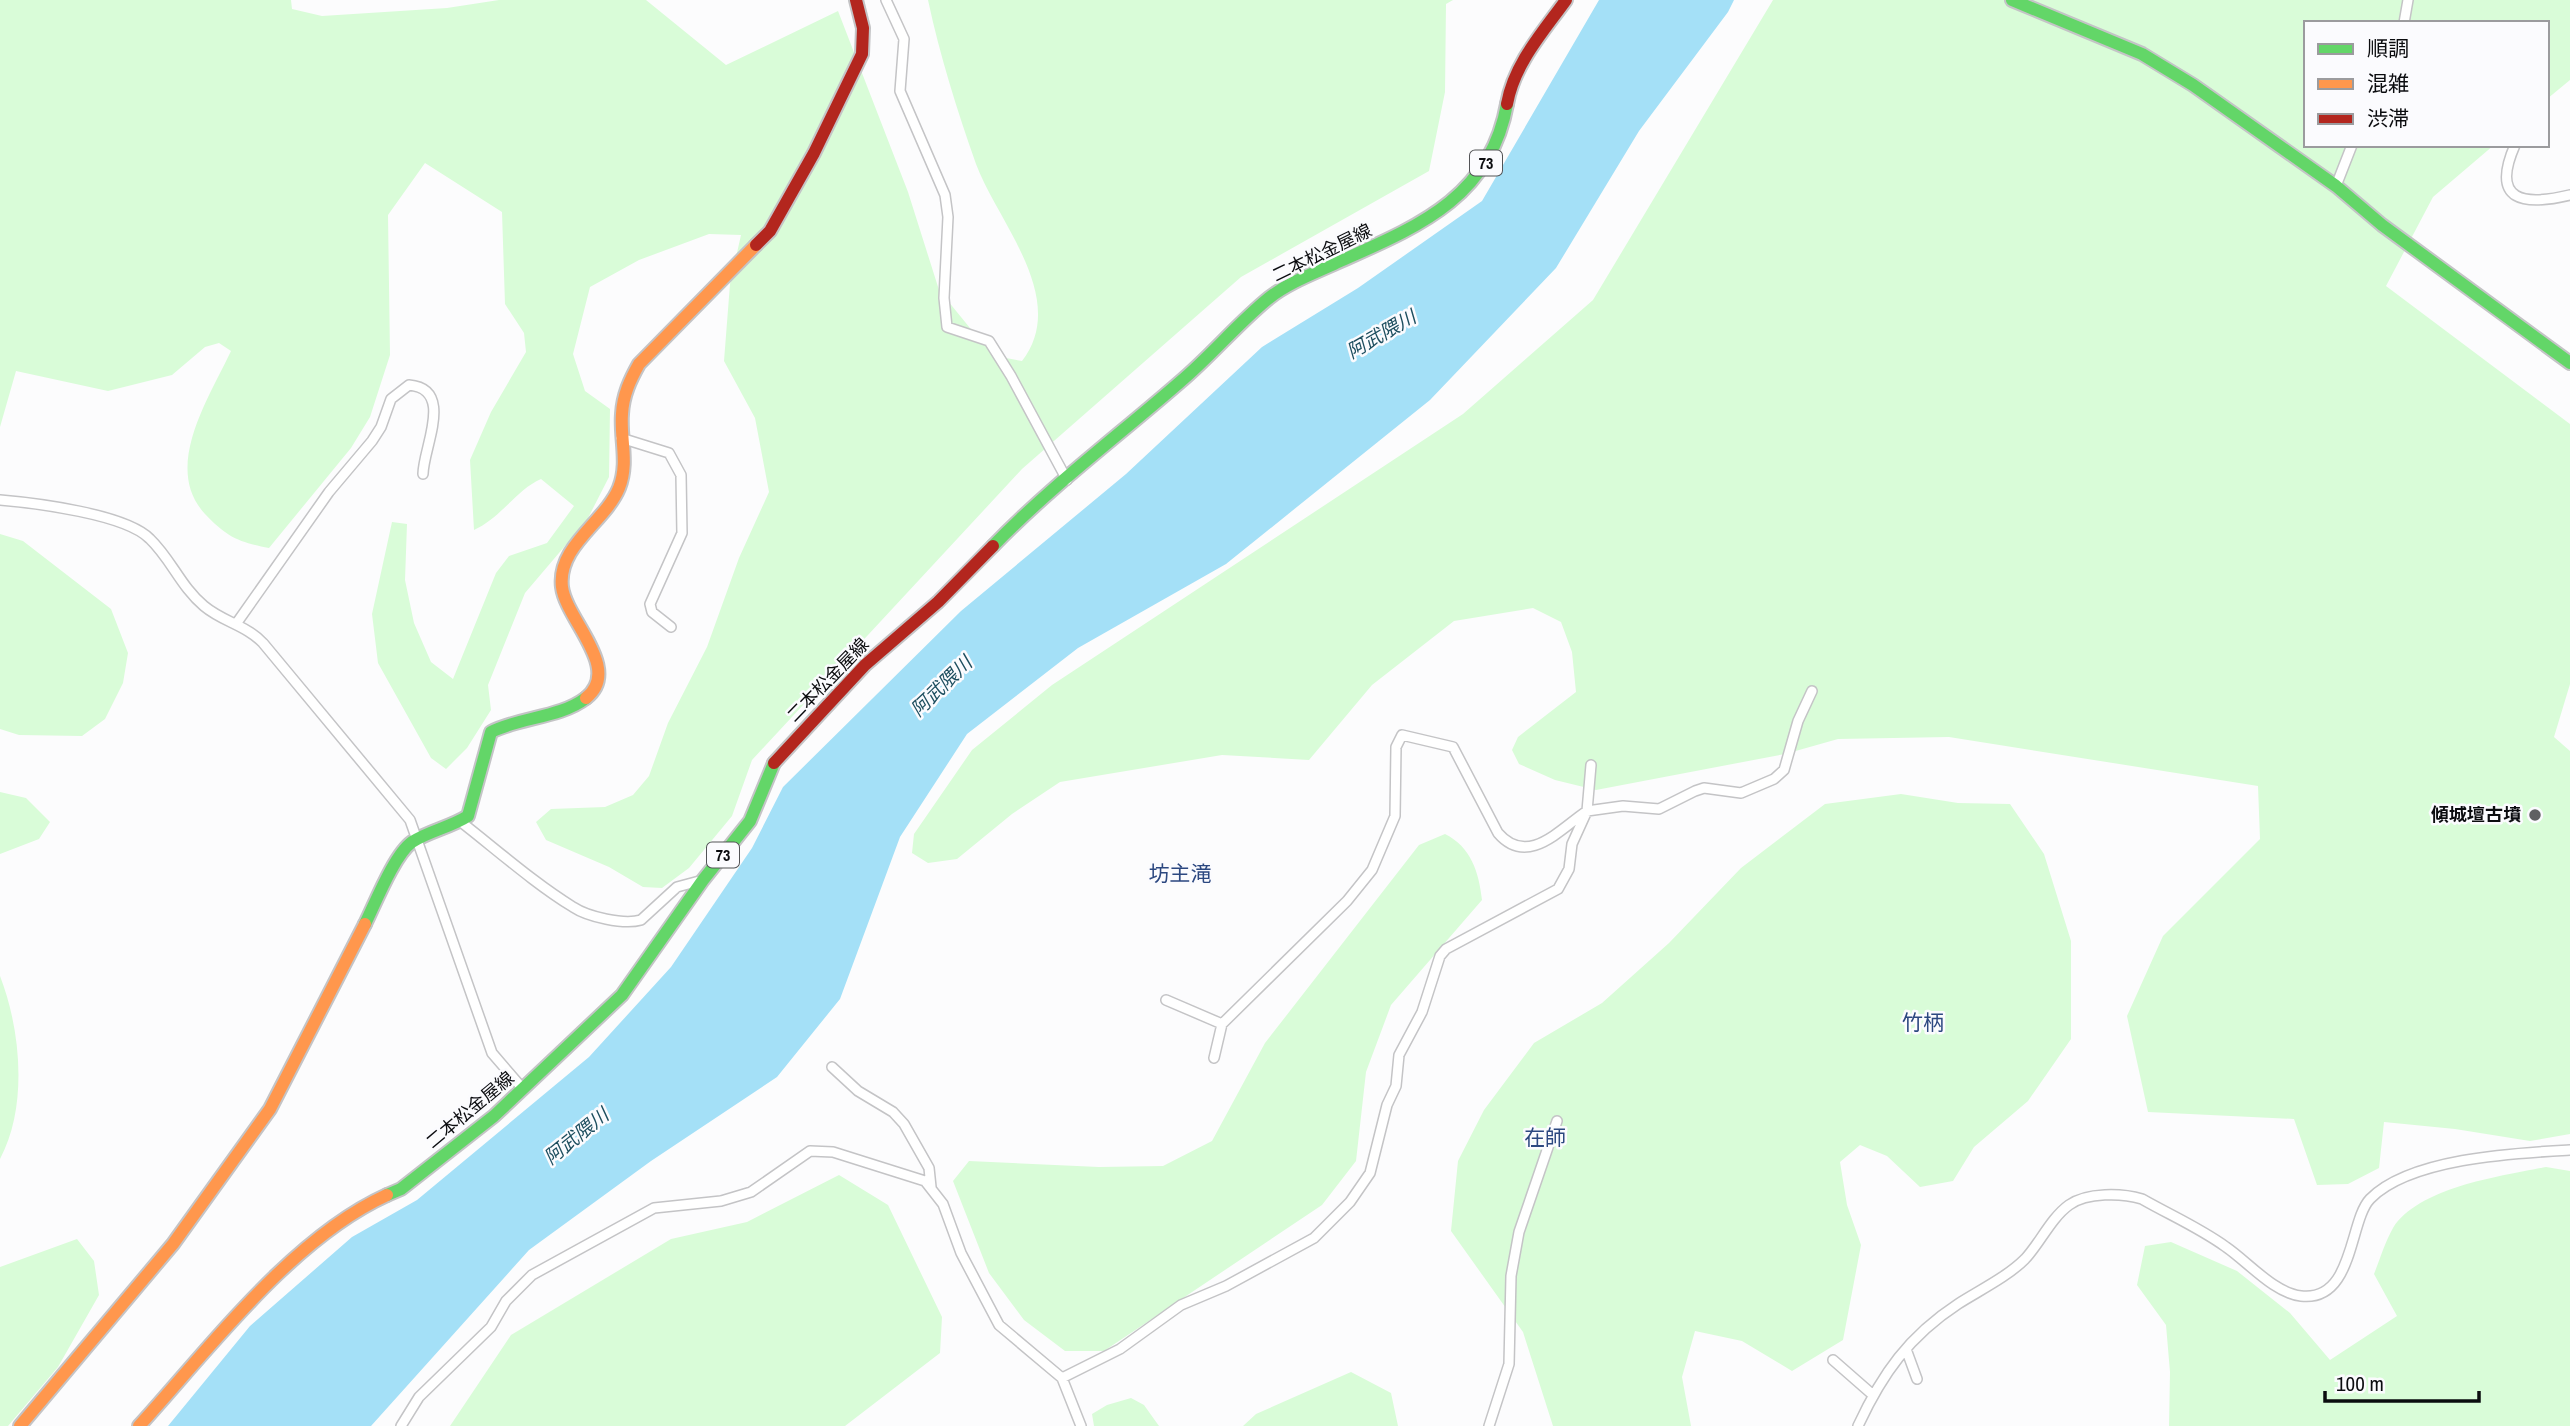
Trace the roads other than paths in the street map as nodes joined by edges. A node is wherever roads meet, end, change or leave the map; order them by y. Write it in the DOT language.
graph roads {
  1 [pos="856,0"];
  2 [pos="886,0"];
  3 [pos="1566,0"];
  4 [pos="2012,0"];
  5 [pos="2408,0"];
  6 [pos="2405,21"];
  7 [pos="2351,147"];
  8 [pos="2514,147"];
  9 [pos="2336,186"];
  10 [pos="2570,195"];
  11 [pos="2570,363"];
  12 [pos="621,438"];
  13 [pos="423,474"];
  14 [pos="1067,480"];
  15 [pos="0,500"];
  16 [pos="236,624"];
  17 [pos="671,627"];
  18 [pos="1812,691"];
  19 [pos="1591,765"];
  20 [pos="1587,810"];
  21 [pos="460,822"];
  22 [pos="418,839"];
  23 [pos="703,880"];
  24 [pos="1166,1000"];
  25 [pos="1222,1024"];
  26 [pos="1214,1058"];
  27 [pos="832,1067"];
  28 [pos="523,1089"];
  29 [pos="1557,1121"];
  30 [pos="2570,1150"];
  31 [pos="931,1187"];
  32 [pos="1906,1349"];
  33 [pos="1833,1360"];
  34 [pos="1062,1378"];
  35 [pos="1917,1379"];
  36 [pos="1872,1395"];
  37 [pos="20,1426"];
  38 [pos="139,1426"];
  39 [pos="401,1426"];
  40 [pos="1081,1426"];
  41 [pos="1489,1426"];
  42 [pos="1858,1426"];
  1 -- 12 [label="street"];
  2 -- 14 [label="street"];
  3 -- 14 [label="street, 二本松金屋線 / 73"];
  4 -- 9 [label="street"];
  5 -- 6 [label="street"];
  7 -- 9 [label="street"];
  8 -- 10 [label="street"];
  9 -- 11 [label="street"];
  12 -- 17 [label="street"];
  12 -- 21 [label="street"];
  13 -- 16 [label="street"];
  14 -- 23 [label="street, 二本松金屋線 / 73"];
  15 -- 16 [label="street"];
  16 -- 22 [label="street"];
  18 -- 20 [label="street"];
  19 -- 20 [label="street"];
  20 -- 25 [label="street"];
  20 -- 34 [label="street"];
  21 -- 22 [label="street"];
  21 -- 23 [label="street"];
  22 -- 28 [label="street"];
  22 -- 37 [label="street"];
  23 -- 28 [label="street, 二本松金屋線 / 73"];
  24 -- 25 [label="street"];
  25 -- 26 [label="street"];
  27 -- 31 [label="street"];
  28 -- 38 [label="street, 二本松金屋線 / 73"];
  29 -- 41 [label="street"];
  30 -- 32 [label="street"];
  31 -- 34 [label="street"];
  31 -- 39 [label="street"];
  32 -- 35 [label="street"];
  32 -- 36 [label="street"];
  33 -- 36 [label="street"];
  34 -- 40 [label="street"];
  36 -- 42 [label="street"];
}
